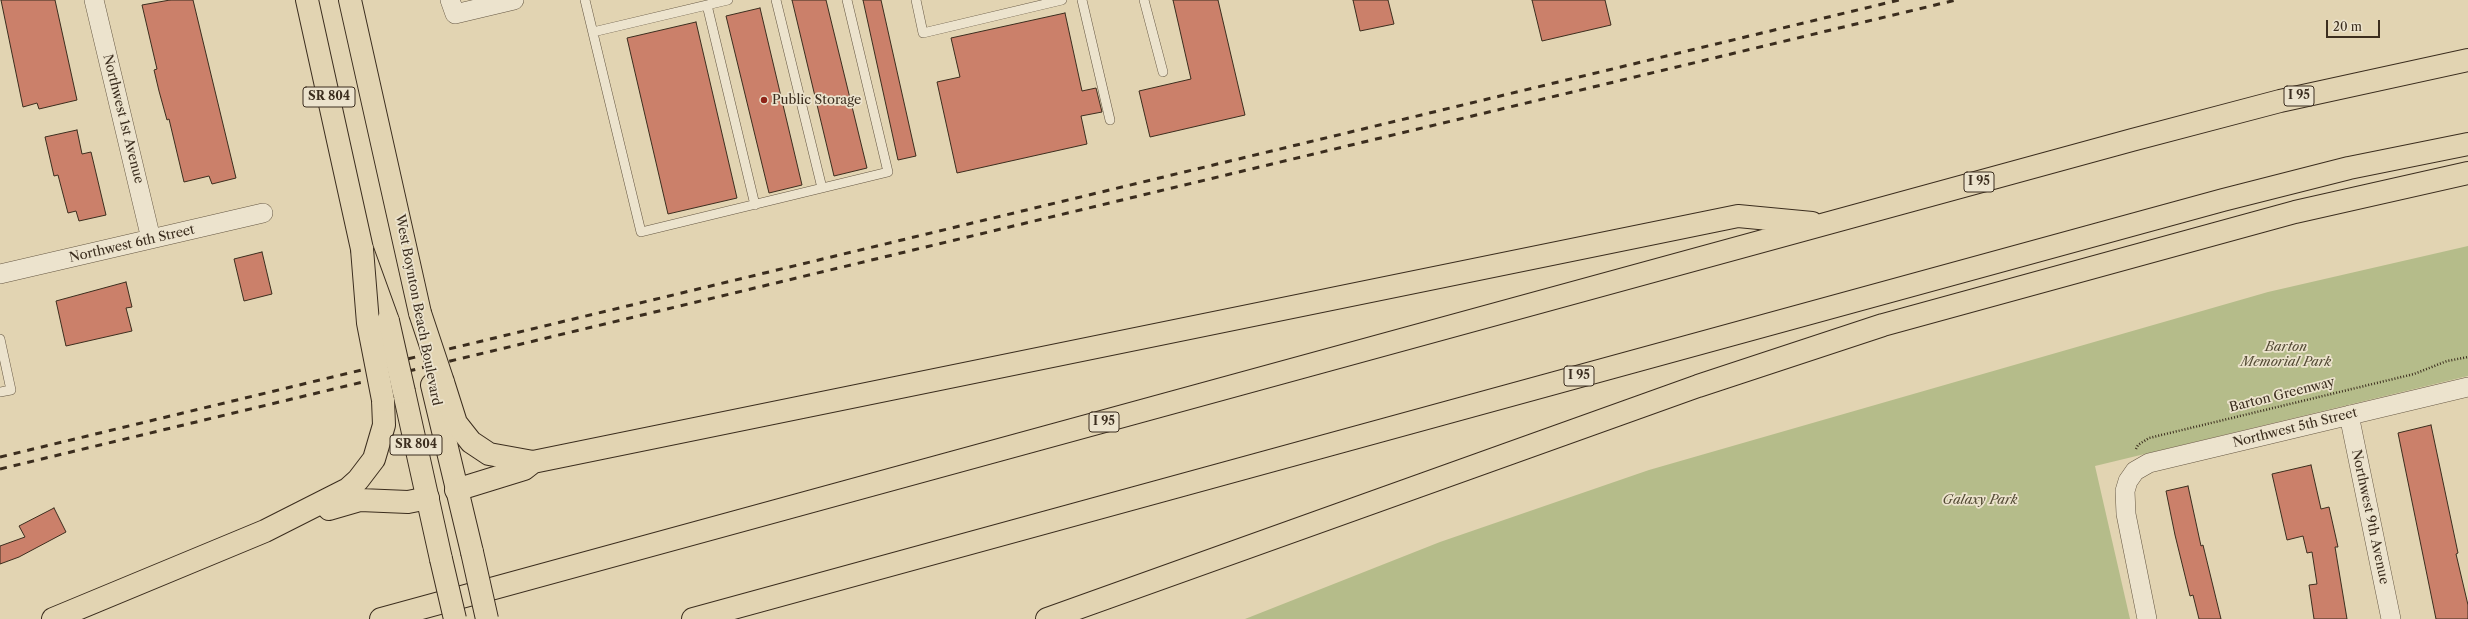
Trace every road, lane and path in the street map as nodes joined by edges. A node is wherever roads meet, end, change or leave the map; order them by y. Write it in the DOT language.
graph roads {
  1 [pos="94,0"];
  2 [pos="307,0"];
  3 [pos="350,0"];
  4 [pos="450,0"];
  5 [pos="514,0"];
  6 [pos="585,0"];
  7 [pos="728,0"];
  8 [pos="776,0"];
  9 [pos="847,0"];
  10 [pos="916,0"];
  11 [pos="1062,0"];
  12 [pos="1082,0"];
  13 [pos="1144,0"];
  14 [pos="707,5"];
  15 [pos="593,32"];
  16 [pos="2468,60"];
  17 [pos="1163,72"];
  18 [pos="1110,120"];
  19 [pos="2468,144"];
  20 [pos="2468,174"];
  21 [pos="822,188"];
  22 [pos="755,204"];
  23 [pos="263,213"];
  24 [pos="1827,224"];
  25 [pos="150,239"];
  26 [pos="362,249"];
  27 [pos="0,274"];
  28 [pos="0,339"];
  29 [pos="2468,357"];
  30 [pos="438,384"];
  31 [pos="2468,387"];
  32 [pos="0,392"];
  33 [pos="2349,415"];
  34 [pos="2135,450"];
  35 [pos="533,462"];
  36 [pos="456,490"];
  37 [pos="428,498"];
  38 [pos="265,530"];
  39 [pos="53,619"];
  40 [pos="381,619"];
  41 [pos="455,619"];
  42 [pos="487,619"];
  43 [pos="693,619"];
  44 [pos="1047,619"];
  45 [pos="2147,619"];
  46 [pos="2391,619"];
  1 -- 25 [label="street, Northwest 1st Avenue"];
  2 -- 26 [label="main road, SR 804"];
  3 -- 30 [label="main road, West Boynton Beach Boulevard / SR 804, bridge"];
  4 -- 5 [label="street"];
  6 -- 15 [label="lane"];
  7 -- 14 [label="lane"];
  8 -- 21 [label="lane"];
  9 -- 21 [label="lane"];
  10 -- 11 [label="lane"];
  12 -- 18 [label="lane"];
  13 -- 17 [label="lane"];
  14 -- 15 [label="lane"];
  14 -- 22 [label="lane"];
  15 -- 22 [label="lane"];
  16 -- 24 [label="main road, I 95"];
  19 -- 43 [label="main road, I 95"];
  20 -- 44 [label="main road"];
  21 -- 22 [label="lane"];
  23 -- 25 [label="street, Northwest 6th Street"];
  24 -- 35 [label="main road"];
  24 -- 40 [label="main road, I 95"];
  25 -- 27 [label="street, Northwest 6th Street"];
  26 -- 37 [label="main road, SR 804, bridge"];
  26 -- 38 [label="main road, bridge"];
  28 -- 32 [label="lane"];
  29 -- 34 [label="path, Barton Greenway"];
  30 -- 35 [label="main road"];
  30 -- 36 [label="main road, West Boynton Beach Boulevard / SR 804"];
  31 -- 33 [label="street, Northwest 5th Street"];
  33 -- 45 [label="street, Northwest 5th Street"];
  33 -- 46 [label="street, Northwest 9th Avenue"];
  35 -- 36 [label="main road"];
  36 -- 37 [label="main road"];
  36 -- 42 [label="main road, West Boynton Beach Boulevard / SR 804, bridge"];
  37 -- 38 [label="main road"];
  37 -- 41 [label="main road, SR 804, bridge"];
  38 -- 39 [label="main road"];
}
